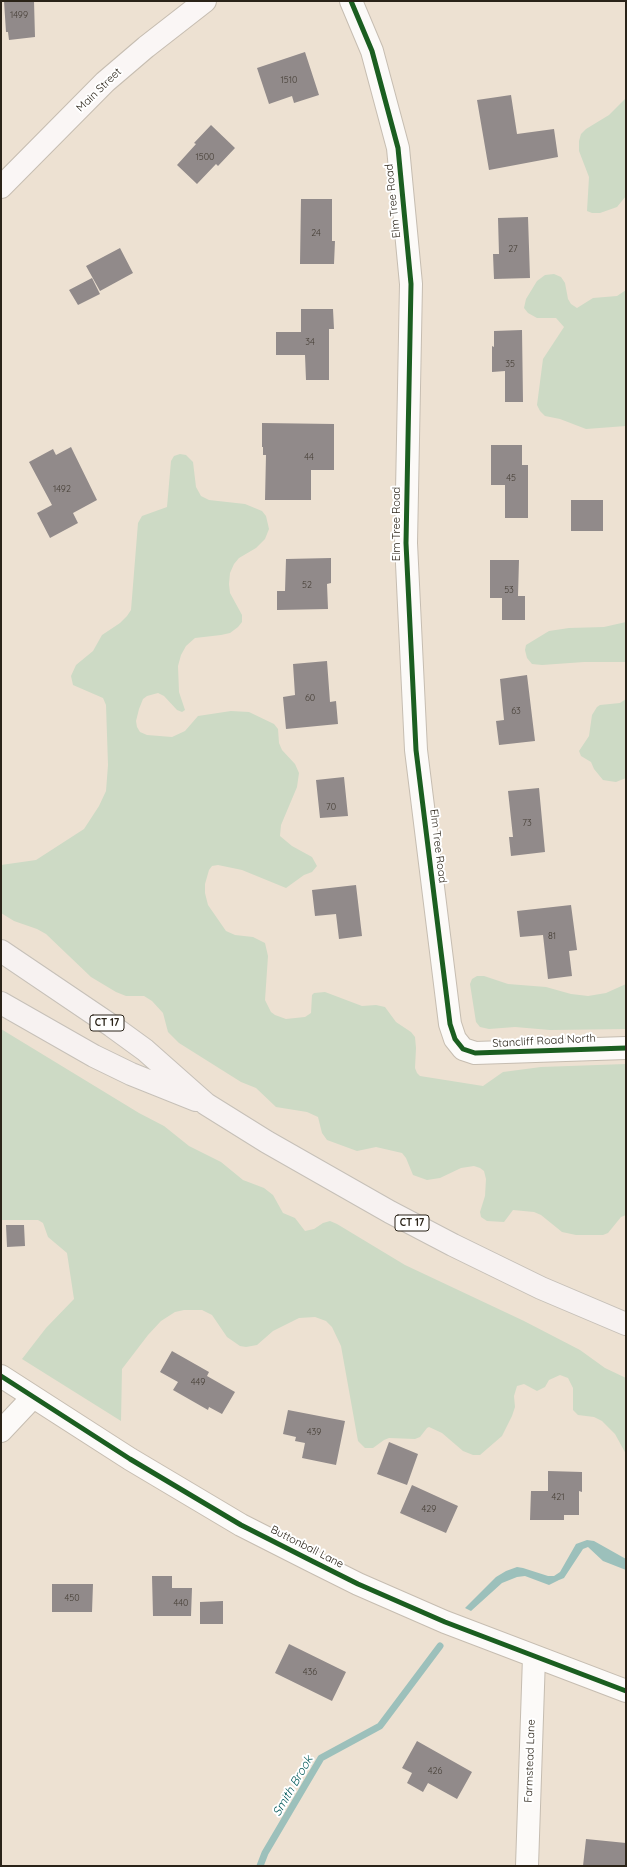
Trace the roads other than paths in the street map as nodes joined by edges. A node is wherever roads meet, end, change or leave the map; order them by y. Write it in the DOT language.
graph roads {
  1 [pos="204,1"];
  2 [pos="351,1"];
  3 [pos="1,187"];
  4 [pos="1,951"];
  5 [pos="1,1003"];
  6 [pos="626,1048"];
  7 [pos="463,1049"];
  8 [pos="206,1104"];
  9 [pos="626,1324"];
  10 [pos="1,1376"];
  11 [pos="33,1397"];
  12 [pos="1,1432"];
  13 [pos="534,1657"];
  14 [pos="626,1690"];
  15 [pos="527,1866"];
  1 -- 3 [label="main road, Main Street"];
  2 -- 7 [label="street, Elm Tree Road"];
  4 -- 8 [label="main road, CT 17"];
  5 -- 8 [label="main road, CT 17"];
  6 -- 7 [label="street, Stancliff Road North"];
  8 -- 9 [label="main road, CT 17"];
  10 -- 11 [label="street, Buttonball Lane"];
  11 -- 12 [label="street"];
  11 -- 13 [label="street, Buttonball Lane"];
  13 -- 14 [label="street, Buttonball Lane"];
  13 -- 15 [label="street, Farmstead Lane"];
}
